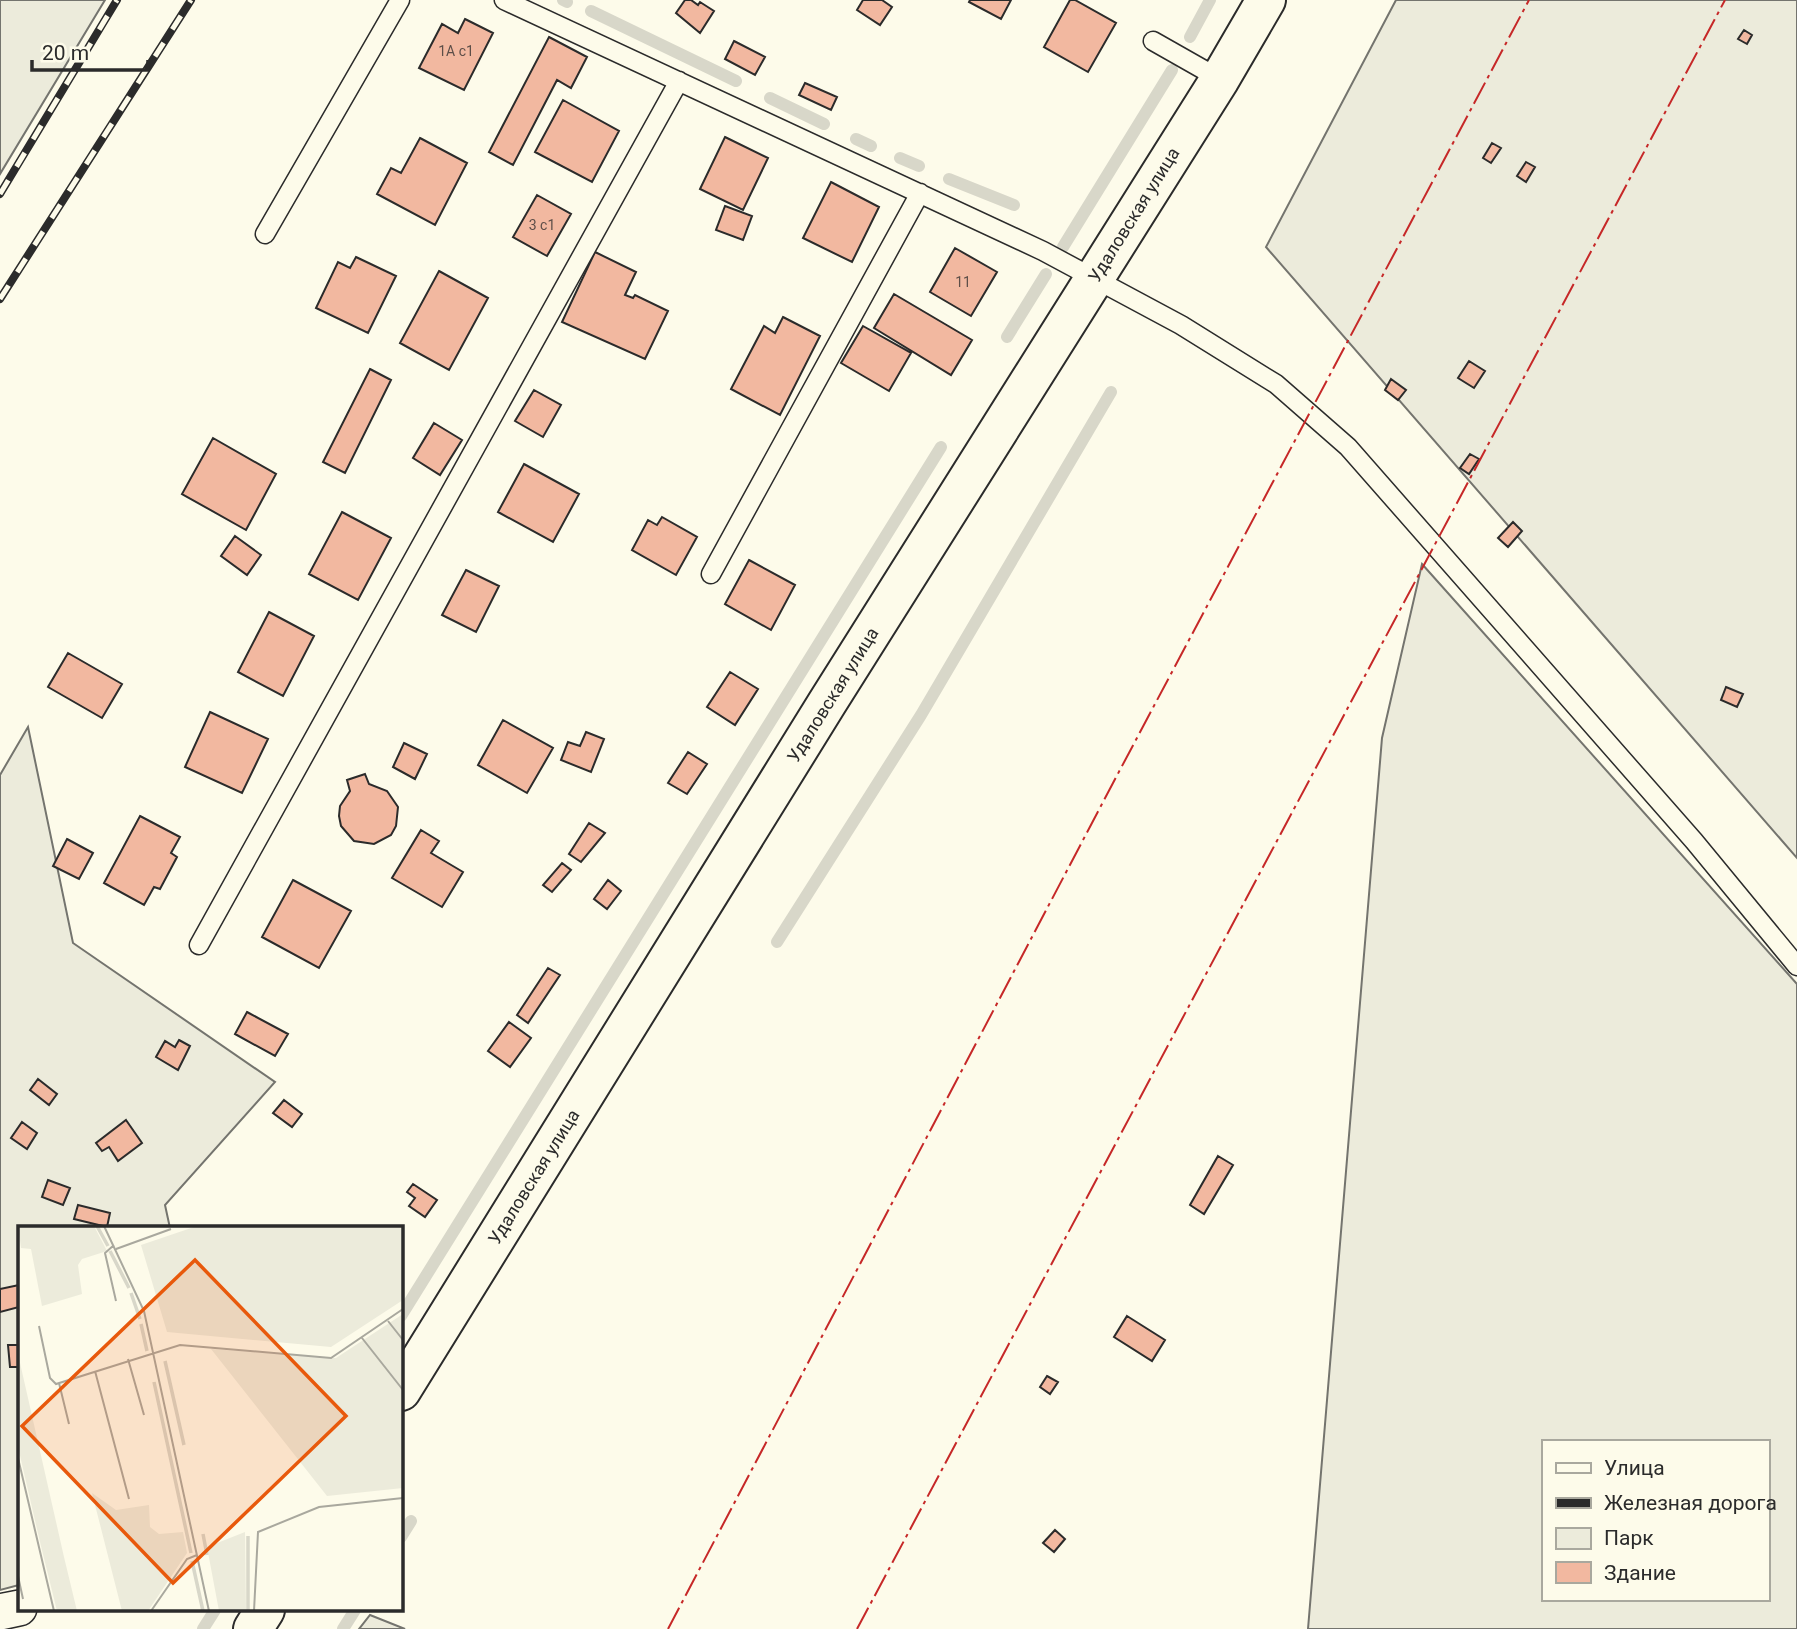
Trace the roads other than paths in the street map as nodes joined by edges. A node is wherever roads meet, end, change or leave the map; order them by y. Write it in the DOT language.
graph roads {
  1 [pos="400,0"];
  2 [pos="504,0"];
  3 [pos="1266,0"];
  4 [pos="1153,41"];
  5 [pos="1220,79"];
  6 [pos="679,81"];
  7 [pos="920,193"];
  8 [pos="265,234"];
  9 [pos="1095,277"];
  10 [pos="711,574"];
  11 [pos="200,945"];
  12 [pos="1797,966"];
  13 [pos="402,1389"];
  14 [pos="18,1608"];
  15 [pos="0,1612"];
  16 [pos="264,1612"];
  17 [pos="253,1629"];
  1 -- 8 [label="lane"];
  2 -- 6 [label="lane"];
  3 -- 5 [label="main road, Удаловская улица"];
  4 -- 5 [label="lane"];
  5 -- 9 [label="main road, Удаловская улица"];
  6 -- 7 [label="lane"];
  6 -- 11 [label="lane"];
  7 -- 9 [label="lane"];
  7 -- 10 [label="lane"];
  9 -- 12 [label="lane"];
  9 -- 13 [label="main road, Удаловская улица"];
  14 -- 15 [label="street"];
  16 -- 17 [label="main road"];
}
